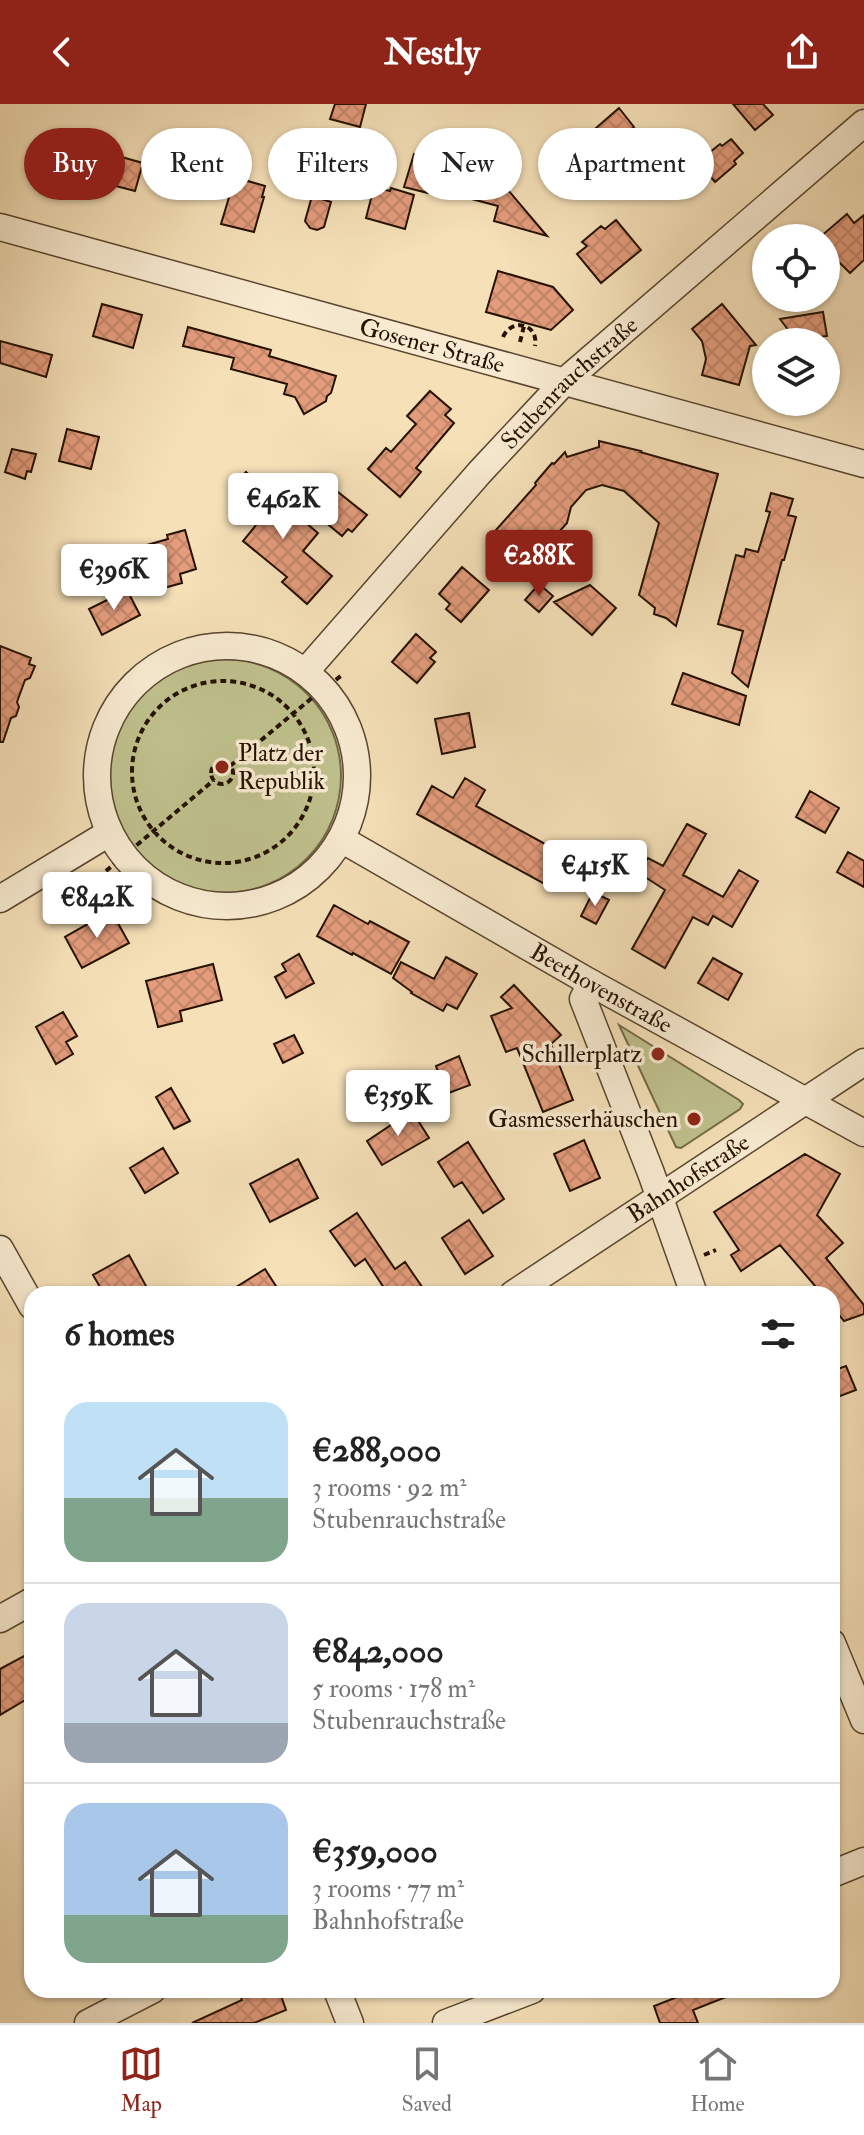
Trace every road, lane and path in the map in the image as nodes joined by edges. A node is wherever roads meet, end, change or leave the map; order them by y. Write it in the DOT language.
graph roads {
  1 [pos="864,123"];
  2 [pos="0,227"];
  3 [pos="524,326"];
  4 [pos="503,337"];
  5 [pos="520,342"];
  6 [pos="535,346"];
  7 [pos="565,381"];
  8 [pos="864,464"];
  9 [pos="323,679"];
  10 [pos="293,714"];
  11 [pos="230,766"];
  12 [pos="214,780"];
  13 [pos="152,830"];
  14 [pos="341,839"];
  15 [pos="113,853"];
  16 [pos="0,899"];
  17 [pos="591,983"];
  18 [pos="864,1062"];
  19 [pos="807,1100"];
  20 [pos="864,1133"];
  21 [pos="659,1196"];
  22 [pos="0,1249"];
  23 [pos="525,1286"];
  24 [pos="691,1286"];
  25 [pos="24,1292"];
  26 [pos="24,1606"];
  27 [pos="0,1619"];
  28 [pos="840,1662"];
  29 [pos="864,1720"];
  30 [pos="864,1861"];
  31 [pos="840,1871"];
  32 [pos="136,1998"];
  33 [pos="340,1998"];
  34 [pos="511,1998"];
  35 [pos="88,2023"];
  36 [pos="350,2023"];
  37 [pos="446,2023"];
  1 -- 7 [label="street, Stubenrauchstraße"];
  2 -- 7 [label="street, Gosener Straße"];
  3 -- 4 [label="path"];
  3 -- 5 [label="path"];
  3 -- 6 [label="path"];
  7 -- 8 [label="street, Gosener Straße"];
  7 -- 9 [label="street, Stubenrauchstraße"];
  9 -- 10 [label="path"];
  9 -- 14 [label="street"];
  9 -- 15 [label="street"];
  10 -- 11 [label="path"];
  10 -- 13 [label="path"];
  10 -- 13 [label="path"];
  11 -- 12 [label="path"];
  11 -- 12 [label="path"];
  12 -- 13 [label="path"];
  13 -- 15 [label="path"];
  14 -- 15 [label="street"];
  14 -- 17 [label="street, Beethovenstraße"];
  15 -- 16 [label="street"];
  17 -- 19 [label="street, Beethovenstraße"];
  17 -- 21 [label="street"];
  18 -- 19 [label="street, Bahnhofstraße"];
  19 -- 20 [label="street, Beethovenstraße"];
  19 -- 21 [label="street, Bahnhofstraße"];
  21 -- 23 [label="street, Bahnhofstraße"];
  21 -- 24 [label="street"];
  22 -- 25 [label="street"];
  26 -- 27 [label="street"];
  28 -- 29 [label="street"];
  30 -- 31 [label="street"];
  32 -- 35 [label="street"];
  33 -- 36 [label="street"];
  34 -- 37 [label="street"];
}
